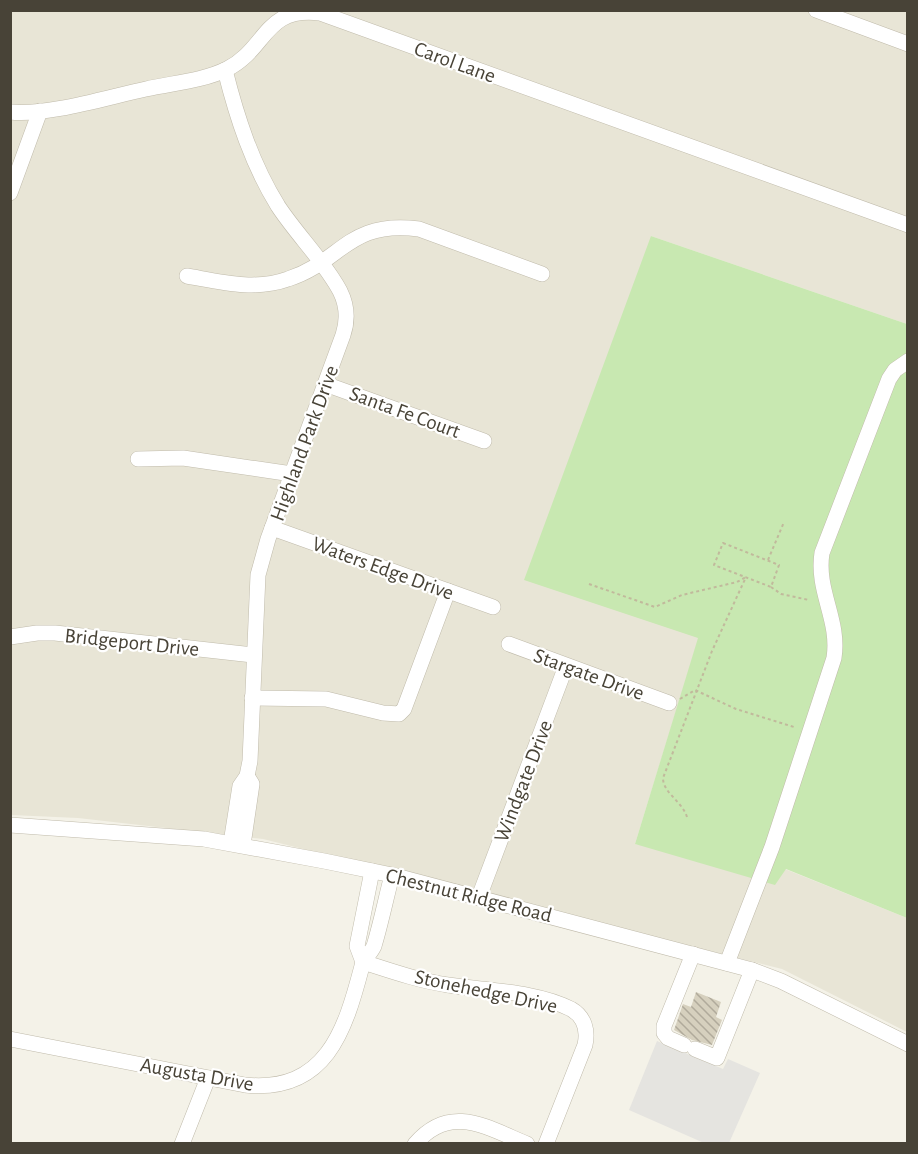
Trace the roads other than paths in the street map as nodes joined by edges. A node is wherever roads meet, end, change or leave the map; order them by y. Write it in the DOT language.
graph roads {
  1 [pos="816,10"];
  2 [pos="908,44"];
  3 [pos="225,70"];
  4 [pos="10,111"];
  5 [pos="40,111"];
  6 [pos="10,193"];
  7 [pos="908,225"];
  8 [pos="319,263"];
  9 [pos="542,274"];
  10 [pos="187,276"];
  11 [pos="908,361"];
  12 [pos="326,384"];
  13 [pos="484,441"];
  14 [pos="138,459"];
  15 [pos="292,474"];
  16 [pos="272,528"];
  17 [pos="448,591"];
  18 [pos="493,607"];
  19 [pos="10,637"];
  20 [pos="509,644"];
  21 [pos="254,656"];
  22 [pos="566,666"];
  23 [pos="252,698"];
  24 [pos="671,703"];
  25 [pos="10,825"];
  26 [pos="237,844"];
  27 [pos="372,871"];
  28 [pos="392,875"];
  29 [pos="479,897"];
  30 [pos="693,954"];
  31 [pos="363,962"];
  32 [pos="727,963"];
  33 [pos="752,969"];
  34 [pos="10,1038"];
  35 [pos="908,1044"];
  36 [pos="208,1078"];
  37 [pos="182,1143"];
  38 [pos="415,1143"];
  39 [pos="527,1143"];
  40 [pos="546,1143"];
  1 -- 2 [label="street"];
  3 -- 5 [label="street, Carol Lane"];
  3 -- 7 [label="street, Carol Lane"];
  3 -- 8 [label="street, Highland Park Drive"];
  4 -- 5 [label="street, Carol Lane"];
  5 -- 6 [label="street"];
  8 -- 9 [label="street"];
  8 -- 10 [label="street"];
  8 -- 12 [label="street, Highland Park Drive"];
  11 -- 32 [label="street"];
  12 -- 13 [label="street, Santa Fe Court"];
  12 -- 15 [label="street, Highland Park Drive"];
  14 -- 15 [label="street"];
  15 -- 16 [label="street, Highland Park Drive"];
  16 -- 17 [label="street, Waters Edge Drive"];
  16 -- 21 [label="street, Highland Park Drive"];
  17 -- 18 [label="street, Waters Edge Drive"];
  17 -- 23 [label="street"];
  19 -- 21 [label="street, Bridgeport Drive"];
  20 -- 22 [label="street, Stargate Drive"];
  21 -- 23 [label="street, Highland Park Drive"];
  22 -- 24 [label="street, Stargate Drive"];
  22 -- 29 [label="street, Windgate Drive"];
  23 -- 26 [label="street, Highland Park Drive"];
  25 -- 26 [label="street, Chestnut Ridge Road"];
  26 -- 27 [label="street, Chestnut Ridge Road"];
  27 -- 28 [label="street, Chestnut Ridge Road"];
  27 -- 31 [label="street"];
  28 -- 29 [label="street, Chestnut Ridge Road"];
  28 -- 31 [label="street, Augusta Drive"];
  29 -- 30 [label="street, Chestnut Ridge Road"];
  30 -- 32 [label="street, Chestnut Ridge Road"];
  30 -- 33 [label="street"];
  31 -- 36 [label="street, Augusta Drive"];
  31 -- 40 [label="street, Stonehedge Drive"];
  32 -- 33 [label="street, Chestnut Ridge Road"];
  33 -- 35 [label="street, Chestnut Ridge Road"];
  34 -- 36 [label="street, Augusta Drive"];
  36 -- 37 [label="street"];
  38 -- 39 [label="street"];
}
